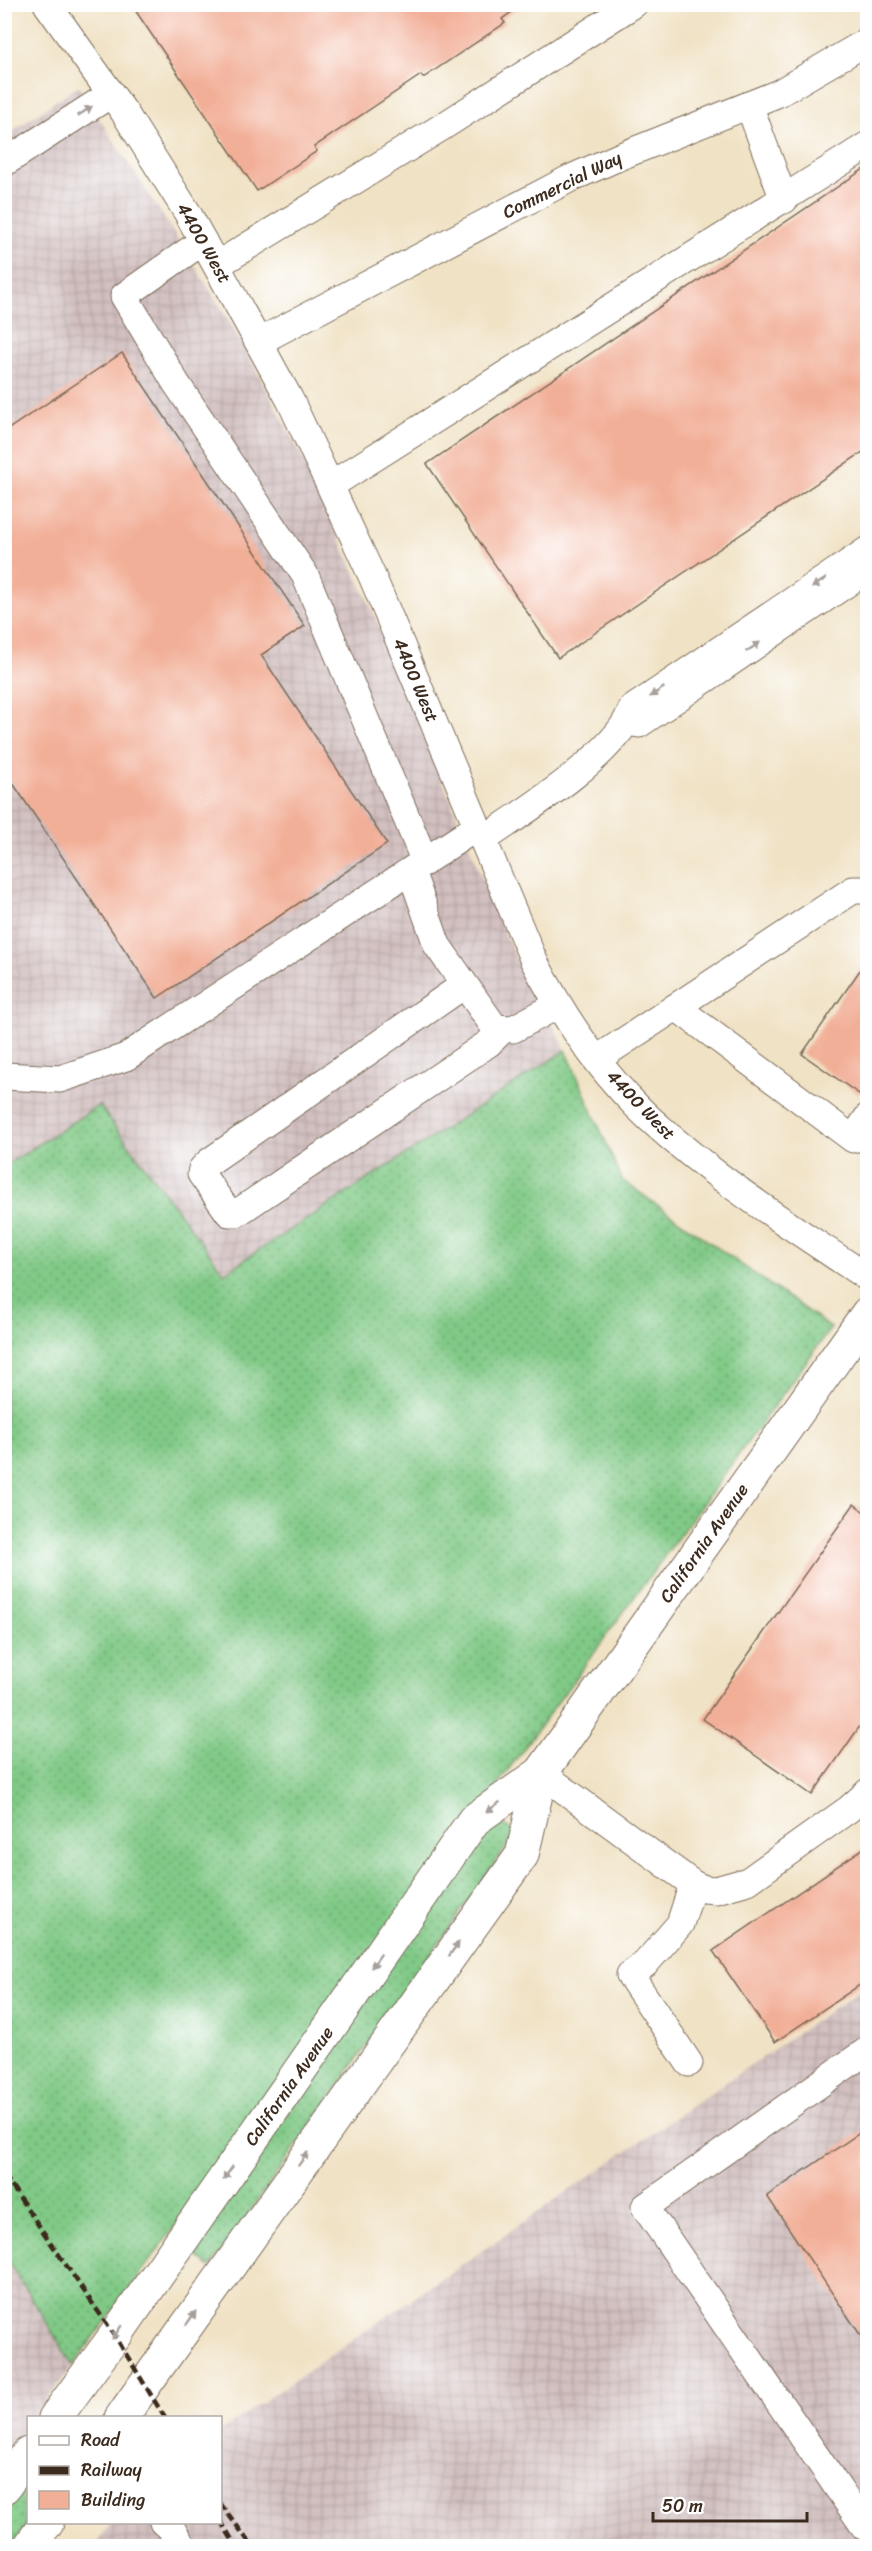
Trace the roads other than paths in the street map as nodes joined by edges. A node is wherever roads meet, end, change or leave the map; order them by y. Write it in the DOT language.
graph roads {
  1 [pos="47,4"];
  2 [pos="634,4"];
  3 [pos="867,40"];
  4 [pos="111,94"];
  5 [pos="749,105"];
  6 [pos="867,145"];
  7 [pos="4,163"];
  8 [pos="784,200"];
  9 [pos="203,241"];
  10 [pos="217,265"];
  11 [pos="260,341"];
  12 [pos="331,485"];
  13 [pos="867,550"];
  14 [pos="867,569"];
  15 [pos="626,722"];
  16 [pos="480,834"];
  17 [pos="418,867"];
  18 [pos="867,890"];
  19 [pos="464,985"];
  20 [pos="558,1005"];
  21 [pos="676,1007"];
  22 [pos="501,1030"];
  23 [pos="597,1059"];
  24 [pos="4,1076"];
  25 [pos="867,1117"];
  26 [pos="867,1278"];
  27 [pos="867,1312"];
  28 [pos="541,1773"];
  29 [pos="867,1792"];
  30 [pos="693,1884"];
  31 [pos="867,2050"];
  32 [pos="689,2063"];
  33 [pos="56,2416"];
  34 [pos="122,2416"];
  35 [pos="27,2455"];
  36 [pos="4,2487"];
  37 [pos="867,2523"];
  38 [pos="45,2524"];
  39 [pos="164,2524"];
  40 [pos="30,2547"];
  41 [pos="182,2547"];
  1 -- 4 [label="street, 4400 West"];
  2 -- 10 [label="street"];
  3 -- 5 [label="street, Commercial Way"];
  7 -- 4 [label="street, one-way"];
  4 -- 9 [label="street, 4400 West"];
  5 -- 8 [label="street"];
  5 -- 11 [label="street, Commercial Way"];
  6 -- 8 [label="street"];
  8 -- 12 [label="street"];
  9 -- 10 [label="street, 4400 West"];
  9 -- 17 [label="street"];
  10 -- 11 [label="street, 4400 West"];
  11 -- 12 [label="street, 4400 West"];
  12 -- 16 [label="street, 4400 West"];
  13 -- 15 [label="street, one-way"];
  15 -- 14 [label="street, one-way"];
  15 -- 16 [label="street"];
  16 -- 17 [label="street"];
  16 -- 20 [label="street, 4400 West"];
  17 -- 19 [label="street"];
  17 -- 24 [label="street"];
  18 -- 21 [label="street"];
  19 -- 22 [label="street"];
  19 -- 22 [label="street"];
  20 -- 22 [label="street"];
  20 -- 23 [label="street, 4400 West"];
  21 -- 23 [label="street"];
  21 -- 25 [label="street"];
  23 -- 26 [label="street, 4400 West"];
  27 -- 28 [label="main road, California Avenue"];
  28 -- 30 [label="street"];
  28 -- 33 [label="main road, California Avenue, one-way"];
  34 -- 28 [label="main road, California Avenue, one-way"];
  29 -- 30 [label="street"];
  30 -- 32 [label="street"];
  31 -- 37 [label="street"];
  35 -- 36 [label="main road"];
  38 -- 40 [label="main road"];
  39 -- 41 [label="street"];
}
